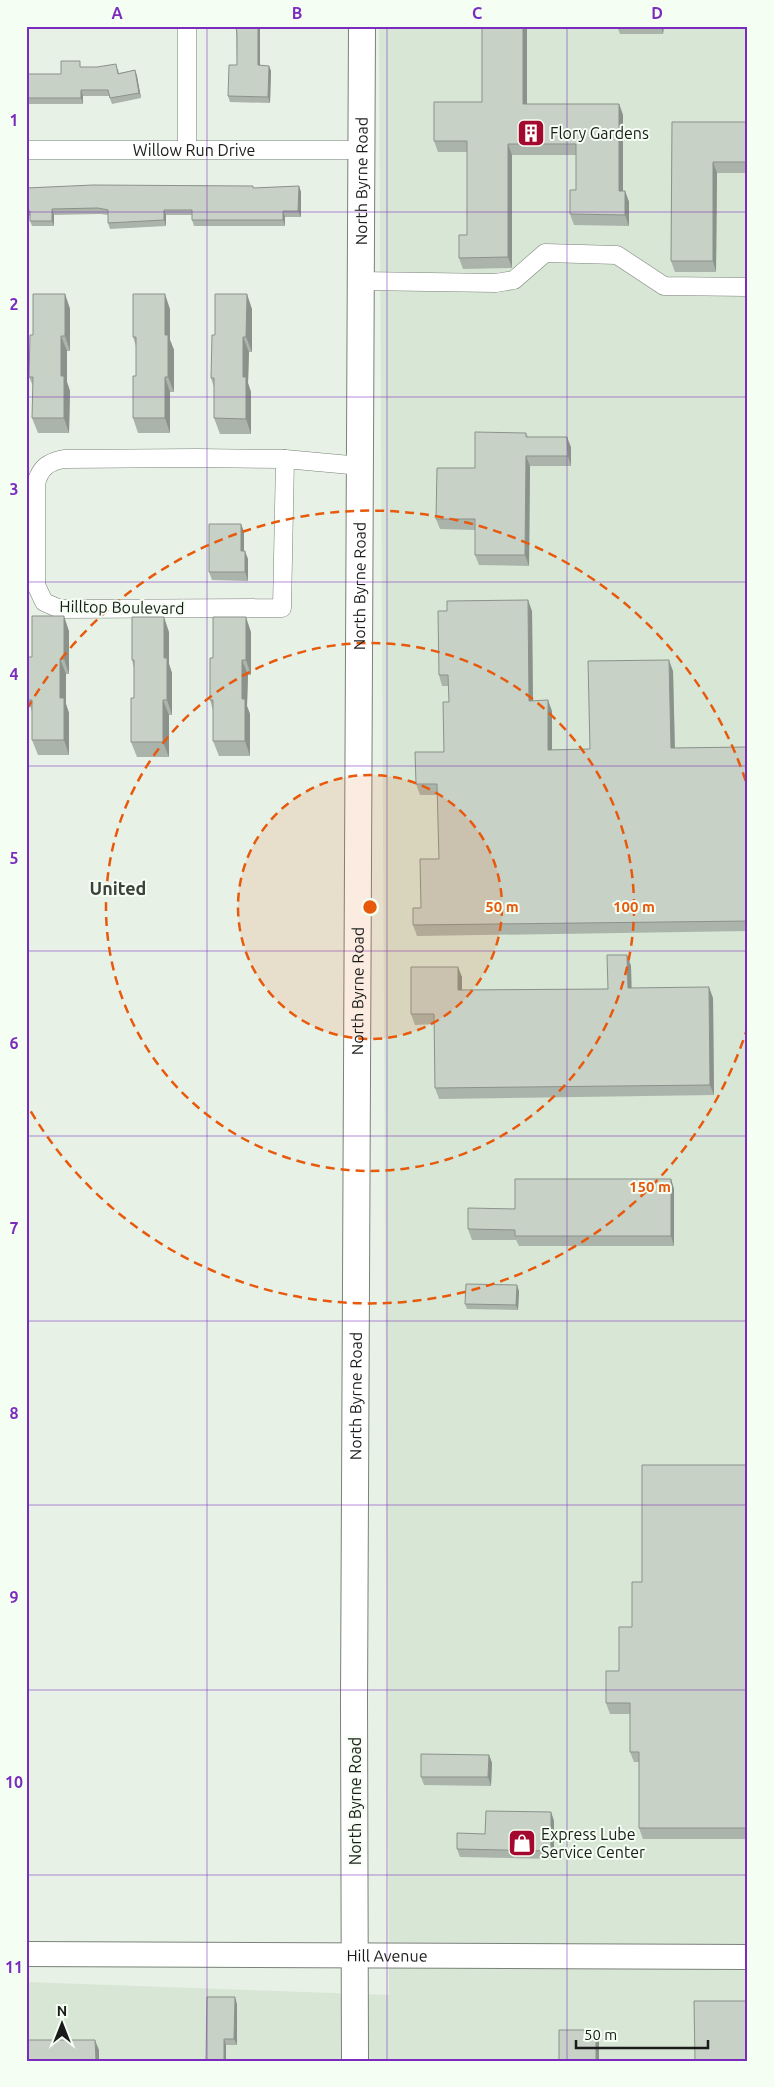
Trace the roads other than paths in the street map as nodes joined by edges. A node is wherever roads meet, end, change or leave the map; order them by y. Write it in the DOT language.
graph roads {
  1 [pos="186,26"];
  2 [pos="362,26"];
  3 [pos="186,149"];
  4 [pos="26,150"];
  5 [pos="362,150"];
  6 [pos="361,281"];
  7 [pos="748,287"];
  8 [pos="285,459"];
  9 [pos="361,466"];
  10 [pos="26,1954"];
  11 [pos="355,1956"];
  12 [pos="748,1957"];
  13 [pos="356,2061"];
  1 -- 3 [label="street"];
  2 -- 5 [label="main road, North Byrne Road"];
  3 -- 4 [label="street, Willow Run Drive"];
  3 -- 5 [label="street, Willow Run Drive"];
  5 -- 6 [label="main road, North Byrne Road"];
  6 -- 7 [label="street"];
  6 -- 9 [label="main road, North Byrne Road"];
  8 -- 8 [label="street, Hilltop Boulevard"];
  8 -- 9 [label="street, Hilltop Boulevard"];
  9 -- 11 [label="main road, North Byrne Road"];
  10 -- 11 [label="main road, Hill Avenue"];
  11 -- 12 [label="main road, Hill Avenue"];
  11 -- 13 [label="main road, North Byrne Road"];
}
